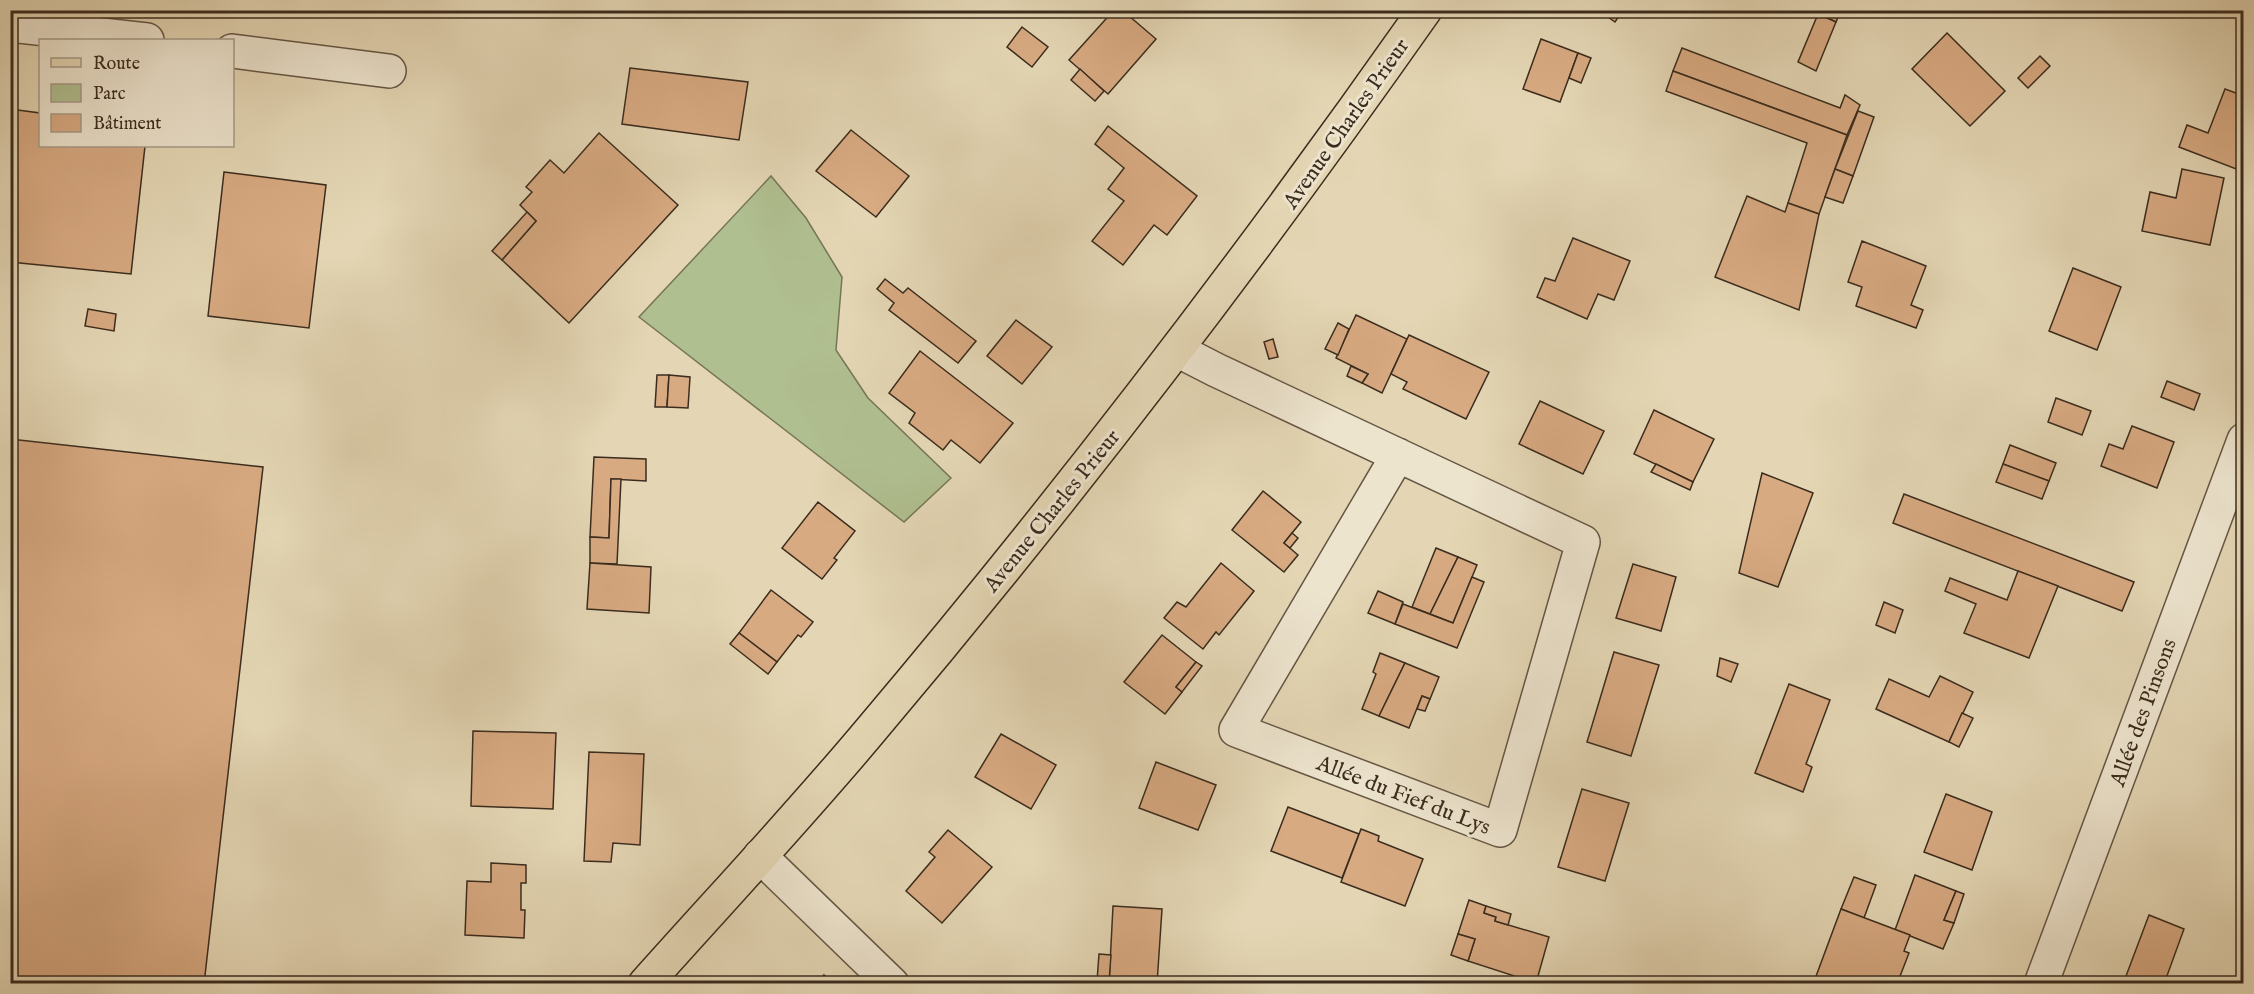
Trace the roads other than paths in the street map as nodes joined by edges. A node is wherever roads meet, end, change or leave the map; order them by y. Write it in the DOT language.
graph roads {
  1 [pos="1425,10"];
  2 [pos="10,25"];
  3 [pos="138,39"];
  4 [pos="234,51"];
  5 [pos="389,71"];
  6 [pos="1177,350"];
  7 [pos="2244,440"];
  8 [pos="1398,455"];
  9 [pos="759,856"];
  10 [pos="645,984"];
  11 [pos="892,984"];
  12 [pos="2041,984"];
  1 -- 6 [label="main road, Avenue Charles Prieur"];
  2 -- 3 [label="street"];
  4 -- 5 [label="street"];
  6 -- 8 [label="street, Allée du Fief du Lys"];
  6 -- 9 [label="main road, Avenue Charles Prieur"];
  7 -- 12 [label="street, Allée des Pinsons"];
  8 -- 8 [label="street, Allée du Fief du Lys"];
  9 -- 10 [label="main road, Avenue Charles Prieur"];
  9 -- 11 [label="street"];
}
